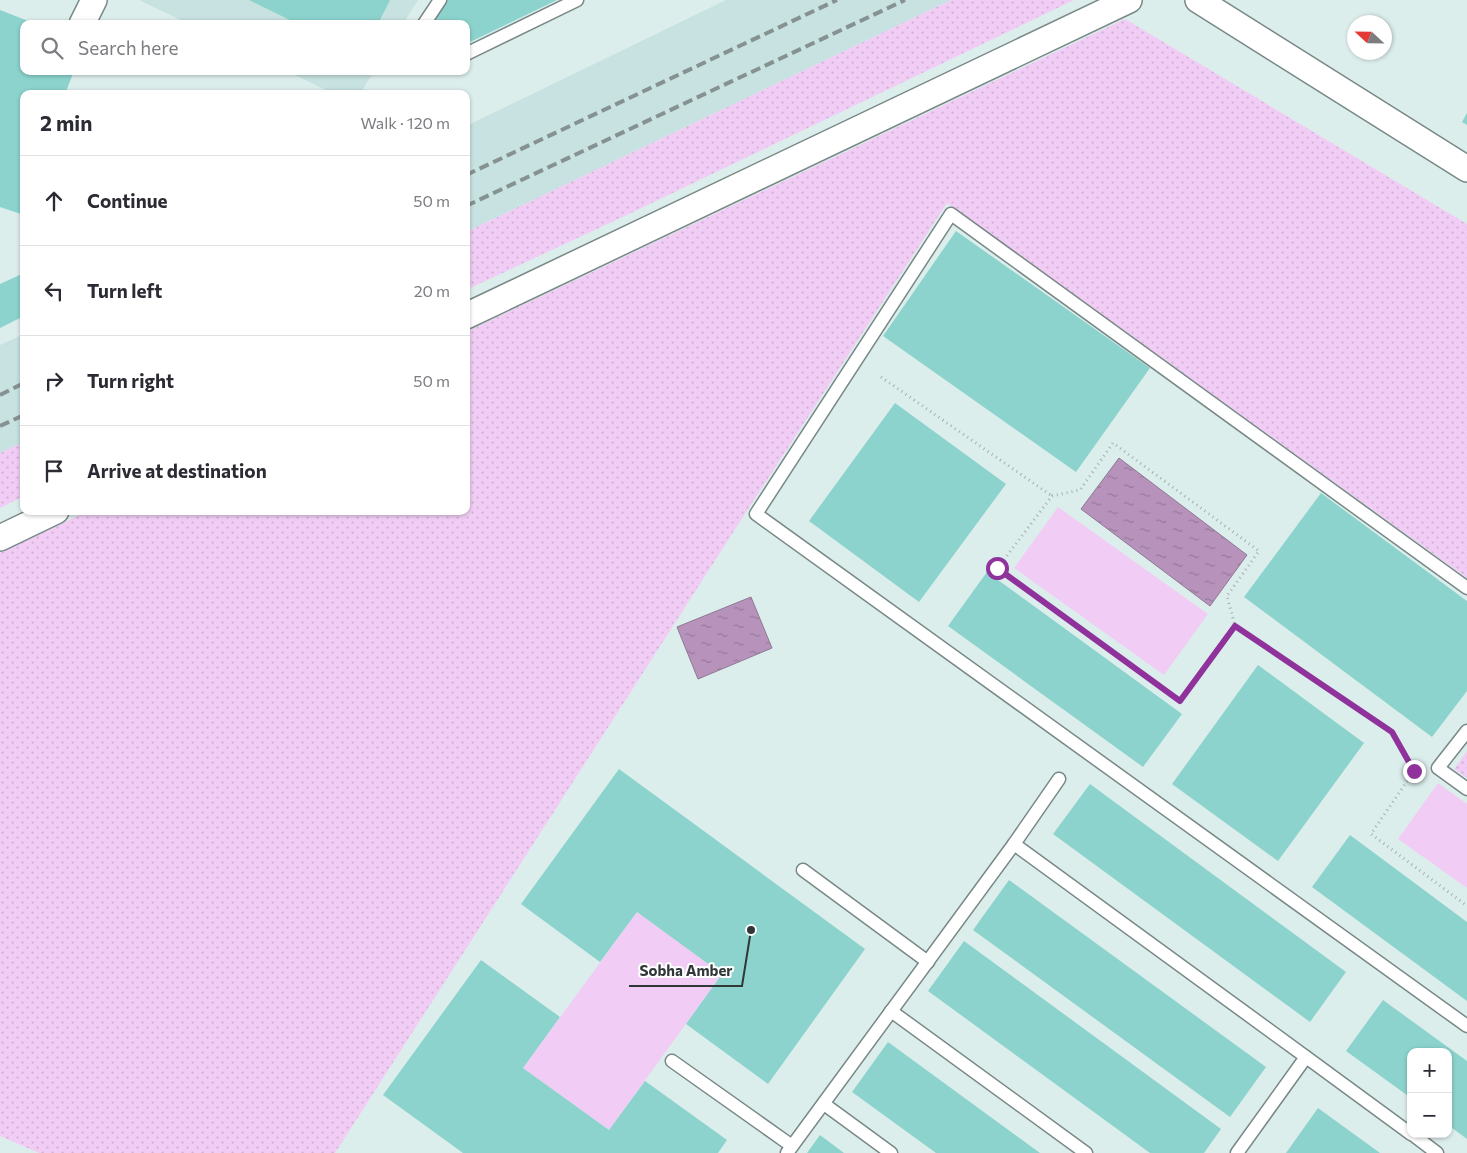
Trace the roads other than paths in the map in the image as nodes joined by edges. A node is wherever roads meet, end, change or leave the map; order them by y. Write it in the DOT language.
graph roads {
  1 [pos="94,0"];
  2 [pos="440,0"];
  3 [pos="577,0"];
  4 [pos="1130,0"];
  5 [pos="1198,0"];
  6 [pos="84,20"];
  7 [pos="427,20"];
  8 [pos="470,52"];
  9 [pos="1467,169"];
  10 [pos="470,314"];
  11 [pos="48,515"];
  12 [pos="0,538"];
  13 [pos="1467,588"];
  14 [pos="1467,731"];
  15 [pos="1059,779"];
  16 [pos="1467,789"];
  17 [pos="1014,844"];
  18 [pos="803,870"];
  19 [pos="928,962"];
  20 [pos="892,1011"];
  21 [pos="1467,1026"];
  22 [pos="1306,1057"];
  23 [pos="672,1061"];
  24 [pos="824,1104"];
  25 [pos="1407,1131"];
  26 [pos="1416,1138"];
  27 [pos="790,1150"];
  28 [pos="891,1153"];
  29 [pos="1086,1153"];
  30 [pos="1237,1153"];
  31 [pos="1437,1153"];
  1 -- 6 [label="street"];
  2 -- 7 [label="lane"];
  3 -- 8 [label="lane"];
  4 -- 10 [label="street"];
  5 -- 9 [label="street"];
  11 -- 12 [label="street"];
  13 -- 21 [label="lane"];
  14 -- 16 [label="lane"];
  15 -- 17 [label="lane"];
  17 -- 19 [label="lane"];
  17 -- 22 [label="lane"];
  18 -- 19 [label="lane"];
  19 -- 20 [label="lane"];
  20 -- 24 [label="lane"];
  20 -- 29 [label="lane"];
  22 -- 25 [label="lane"];
  22 -- 30 [label="lane"];
  23 -- 27 [label="lane"];
  24 -- 27 [label="lane"];
  24 -- 28 [label="lane"];
  26 -- 31 [label="lane"];
}
